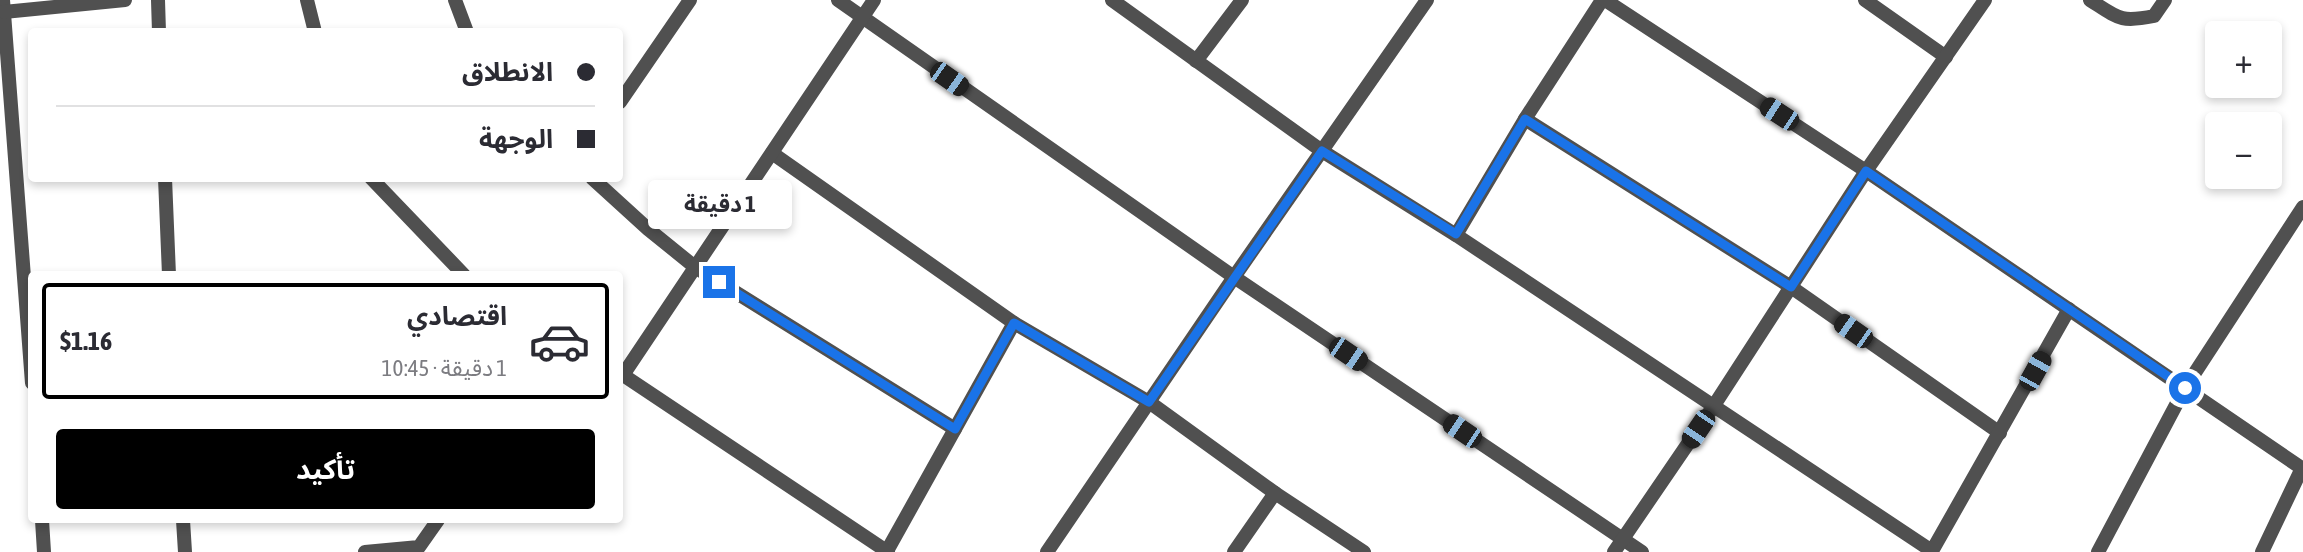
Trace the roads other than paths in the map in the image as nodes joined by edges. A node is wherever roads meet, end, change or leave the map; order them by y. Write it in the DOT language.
graph roads {
  1 [pos="125,0"];
  2 [pos="158,0"];
  3 [pos="307,0"];
  4 [pos="455,0"];
  5 [pos="690,0"];
  6 [pos="838,0"];
  7 [pos="874,0"];
  8 [pos="1112,0"];
  9 [pos="1242,0"];
  10 [pos="1427,0"];
  11 [pos="1604,0"];
  12 [pos="1865,0"];
  13 [pos="1985,0"];
  14 [pos="2090,0"];
  15 [pos="2165,0"];
  16 [pos="4,6"];
  17 [pos="862,19"];
  18 [pos="159,28"];
  19 [pos="314,28"];
  20 [pos="466,28"];
  21 [pos="1946,57"];
  22 [pos="1196,61"];
  23 [pos="623,98"];
  24 [pos="1525,119"];
  25 [pos="1322,151"];
  26 [pos="772,153"];
  27 [pos="1866,171"];
  28 [pos="165,182"];
  29 [pos="375,182"];
  30 [pos="596,182"];
  31 [pos="2303,206"];
  32 [pos="1456,234"];
  33 [pos="695,267"];
  34 [pos="169,271"];
  35 [pos="456,271"];
  36 [pos="1234,276"];
  37 [pos="1791,287"];
  38 [pos="2069,309"];
  39 [pos="1014,323"];
  40 [pos="28,329"];
  41 [pos="623,371"];
  42 [pos="623,375"];
  43 [pos="2185,388"];
  44 [pos="1149,402"];
  45 [pos="1713,407"];
  46 [pos="955,429"];
  47 [pos="2000,433"];
  48 [pos="2302,468"];
  49 [pos="1275,493"];
  50 [pos="42,523"];
  51 [pos="183,523"];
  52 [pos="436,523"];
  53 [pos="1618,546"];
  54 [pos="418,550"];
  55 [pos="1933,551"];
  56 [pos="44,552"];
  57 [pos="185,552"];
  58 [pos="365,552"];
  59 [pos="887,552"];
  60 [pos="1047,552"];
  61 [pos="1234,552"];
  62 [pos="1364,552"];
  63 [pos="1642,552"];
  64 [pos="2098,552"];
  65 [pos="2262,552"];
  1 -- 16 [label="street"];
  2 -- 18 [label="street"];
  3 -- 19 [label="street"];
  4 -- 20 [label="street"];
  5 -- 23 [label="street"];
  6 -- 17 [label="street"];
  7 -- 17 [label="street"];
  8 -- 22 [label="street"];
  9 -- 22 [label="street"];
  10 -- 25 [label="street"];
  11 -- 24 [label="street"];
  11 -- 27 [label="street"];
  12 -- 21 [label="street"];
  13 -- 21 [label="street"];
  14 -- 15 [label="street"];
  16 -- 40 [label="street"];
  17 -- 26 [label="street"];
  17 -- 36 [label="street"];
  21 -- 27 [label="street"];
  22 -- 25 [label="street"];
  24 -- 32 [label="street"];
  24 -- 37 [label="street"];
  25 -- 32 [label="street"];
  25 -- 36 [label="street"];
  26 -- 33 [label="street"];
  26 -- 39 [label="street"];
  27 -- 37 [label="street"];
  27 -- 38 [label="street"];
  28 -- 34 [label="street"];
  29 -- 35 [label="street"];
  30 -- 33 [label="street"];
  31 -- 43 [label="street"];
  32 -- 45 [label="street"];
  33 -- 41 [label="street"];
  33 -- 46 [label="street"];
  36 -- 44 [label="street"];
  36 -- 53 [label="street"];
  37 -- 45 [label="street"];
  37 -- 47 [label="street"];
  38 -- 43 [label="street"];
  38 -- 47 [label="street"];
  39 -- 44 [label="street"];
  39 -- 46 [label="street"];
  42 -- 59 [label="street"];
  43 -- 48 [label="street"];
  43 -- 64 [label="street"];
  44 -- 49 [label="street"];
  44 -- 60 [label="street"];
  45 -- 53 [label="street"];
  45 -- 55 [label="street"];
  46 -- 59 [label="street"];
  47 -- 55 [label="street"];
  48 -- 65 [label="street"];
  49 -- 61 [label="street"];
  49 -- 62 [label="street"];
  50 -- 56 [label="street"];
  51 -- 57 [label="street"];
  52 -- 54 [label="street"];
  53 -- 63 [label="street"];
  54 -- 58 [label="street"];
}
